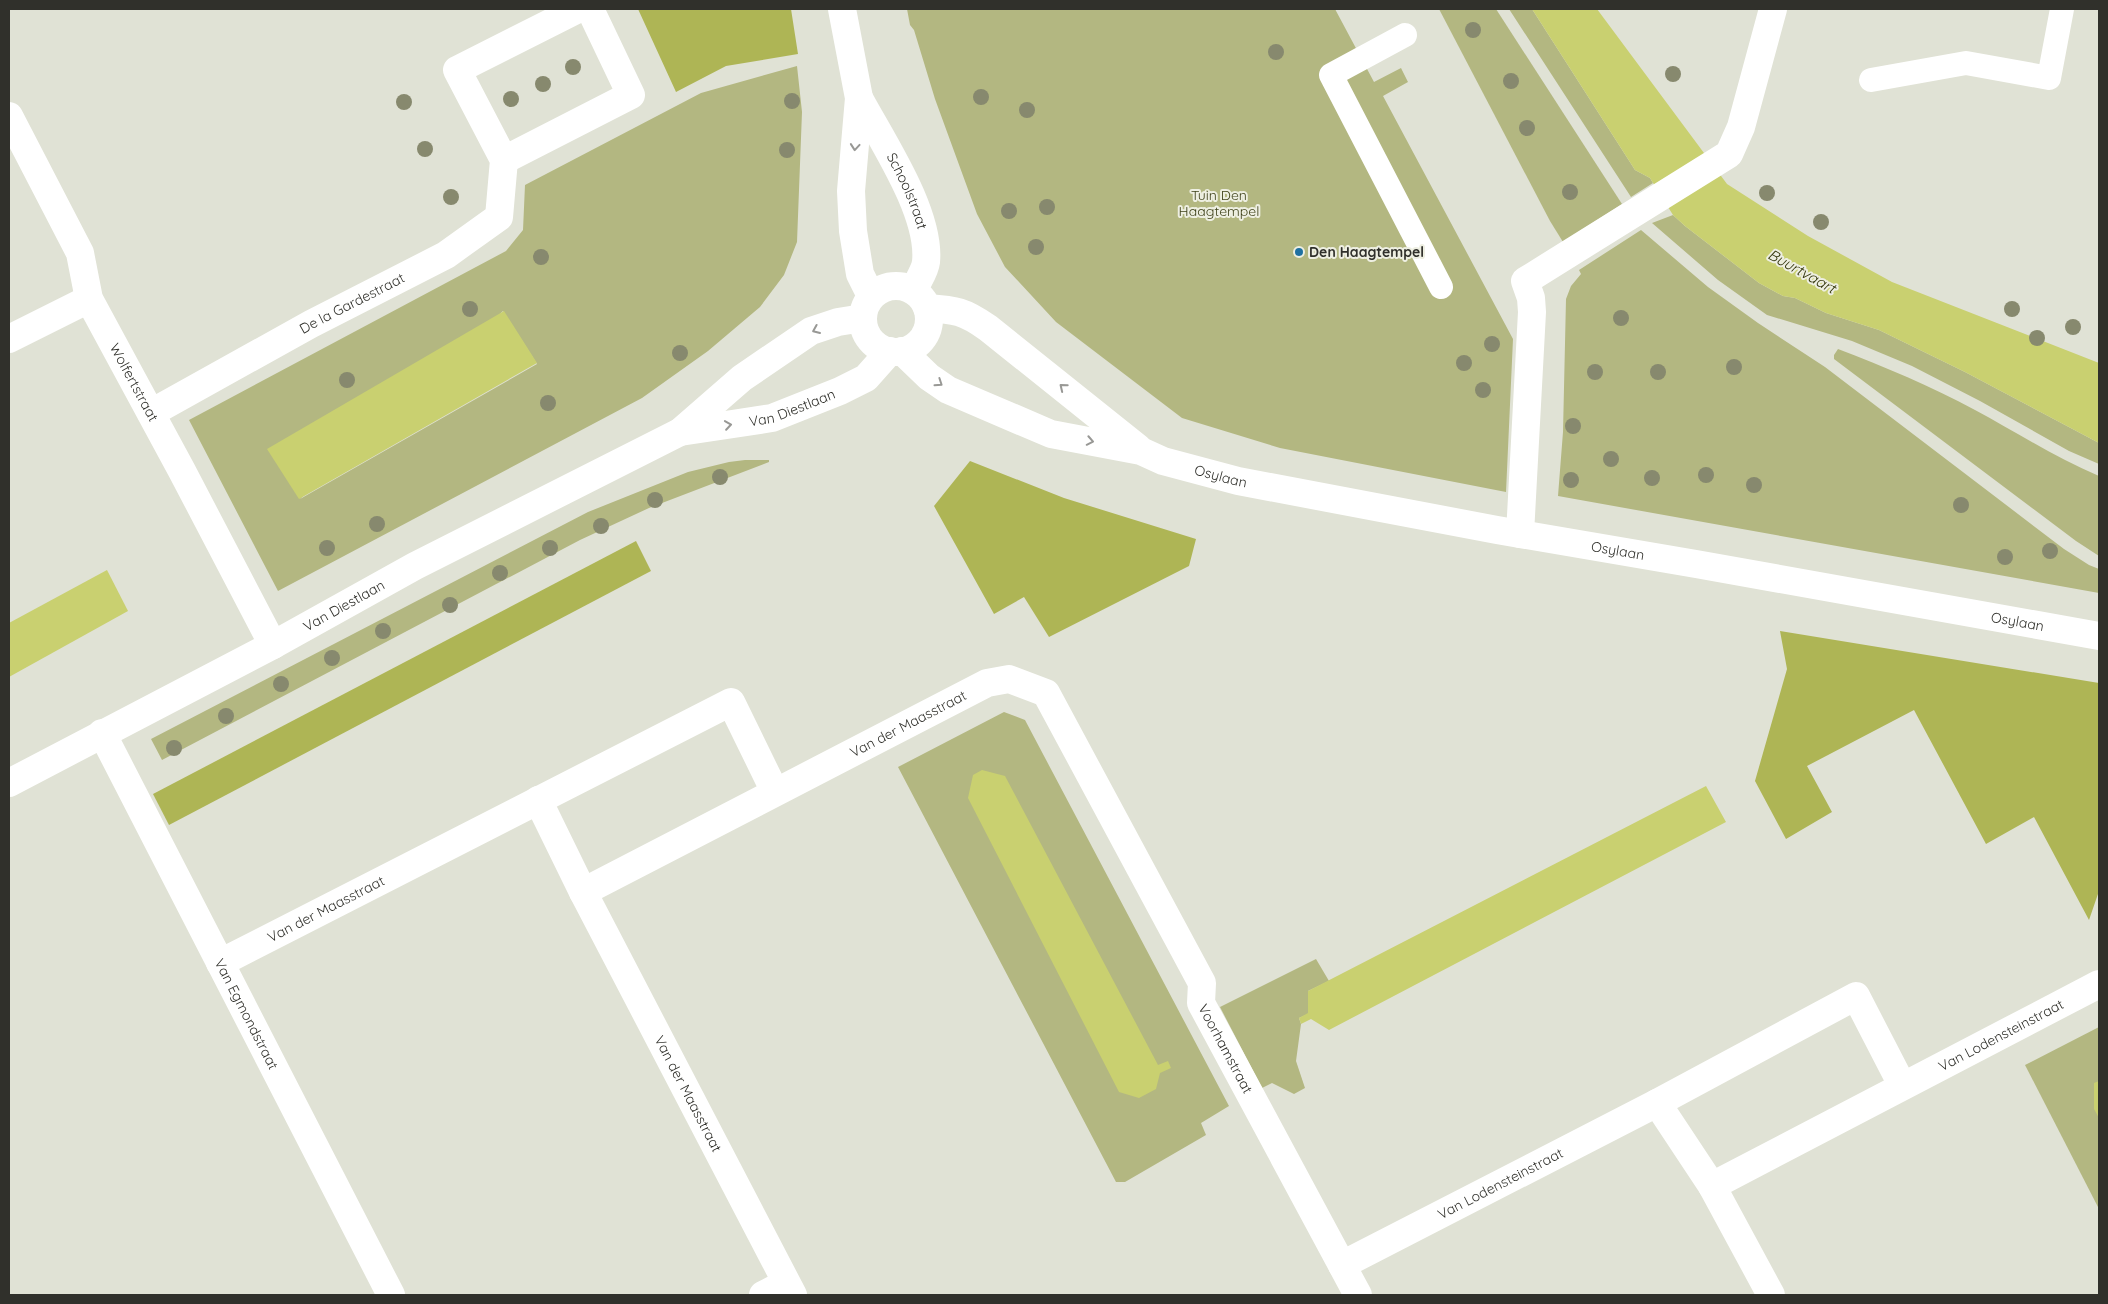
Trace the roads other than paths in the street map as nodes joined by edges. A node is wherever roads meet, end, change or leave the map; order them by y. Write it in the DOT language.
graph roads {
  1 [pos="578,9"];
  2 [pos="590,9"];
  3 [pos="842,9"];
  4 [pos="1773,9"];
  5 [pos="2062,9"];
  6 [pos="1405,35"];
  7 [pos="1871,80"];
  8 [pos="859,98"];
  9 [pos="9,116"];
  10 [pos="504,160"];
  11 [pos="1441,287"];
  12 [pos="88,299"];
  13 [pos="920,299"];
  14 [pos="867,307"];
  15 [pos="9,339"];
  16 [pos="896,351"];
  17 [pos="151,413"];
  18 [pos="680,432"];
  19 [pos="1141,451"];
  20 [pos="1520,534"];
  21 [pos="2099,636"];
  22 [pos="273,645"];
  23 [pos="1046,693"];
  24 [pos="102,733"];
  25 [pos="9,783"];
  26 [pos="775,792"];
  27 [pos="538,800"];
  28 [pos="583,892"];
  29 [pos="220,963"];
  30 [pos="2099,984"];
  31 [pos="1902,1085"];
  32 [pos="1657,1103"];
  33 [pos="1712,1186"];
  34 [pos="1342,1265"];
  35 [pos="790,1289"];
  36 [pos="391,1295"];
  37 [pos="763,1295"];
  38 [pos="1358,1295"];
  39 [pos="1770,1295"];
  1 -- 10 [label="street"];
  2 -- 10 [label="street"];
  3 -- 8 [label="street, Schoolstraat"];
  4 -- 20 [label="street"];
  5 -- 7 [label="lane"];
  6 -- 11 [label="lane"];
  8 -- 13 [label="street, Schoolstraat"];
  8 -- 14 [label="street, Schoolstraat, one-way"];
  9 -- 12 [label="street, Wolfertstraat"];
  10 -- 17 [label="street, De la Gardestraat"];
  12 -- 15 [label="street"];
  12 -- 17 [label="street, Wolfertstraat"];
  13 -- 14 [label="street"];
  13 -- 16 [label="street"];
  19 -- 13 [label="street, Osylaan, one-way"];
  14 -- 16 [label="street"];
  14 -- 18 [label="street, Van Diestlaan, one-way"];
  18 -- 16 [label="street, Van Diestlaan, one-way"];
  16 -- 19 [label="street, Osylaan, one-way"];
  17 -- 22 [label="street, Wolfertstraat"];
  18 -- 22 [label="street, Van Diestlaan"];
  19 -- 20 [label="street, Osylaan"];
  20 -- 21 [label="street, Osylaan"];
  22 -- 24 [label="street, Van Diestlaan"];
  23 -- 26 [label="street, Van der Maasstraat"];
  23 -- 34 [label="street, Voorhamstraat"];
  24 -- 25 [label="street, Van Diestlaan"];
  24 -- 29 [label="street, Van Egmondstraat"];
  26 -- 27 [label="street, Van der Maasstraat"];
  26 -- 28 [label="street, Van der Maasstraat"];
  27 -- 28 [label="street, Van der Maasstraat"];
  27 -- 29 [label="street, Van der Maasstraat"];
  28 -- 35 [label="street, Van der Maasstraat"];
  29 -- 36 [label="street, Van Egmondstraat"];
  30 -- 31 [label="street, Van Lodensteinstraat"];
  31 -- 32 [label="street, Van Lodensteinstraat"];
  31 -- 33 [label="street, Van Lodensteinstraat"];
  32 -- 33 [label="street"];
  32 -- 34 [label="street, Van Lodensteinstraat"];
  33 -- 39 [label="street"];
  34 -- 38 [label="street, Voorhamstraat"];
  35 -- 37 [label="street"];
}
